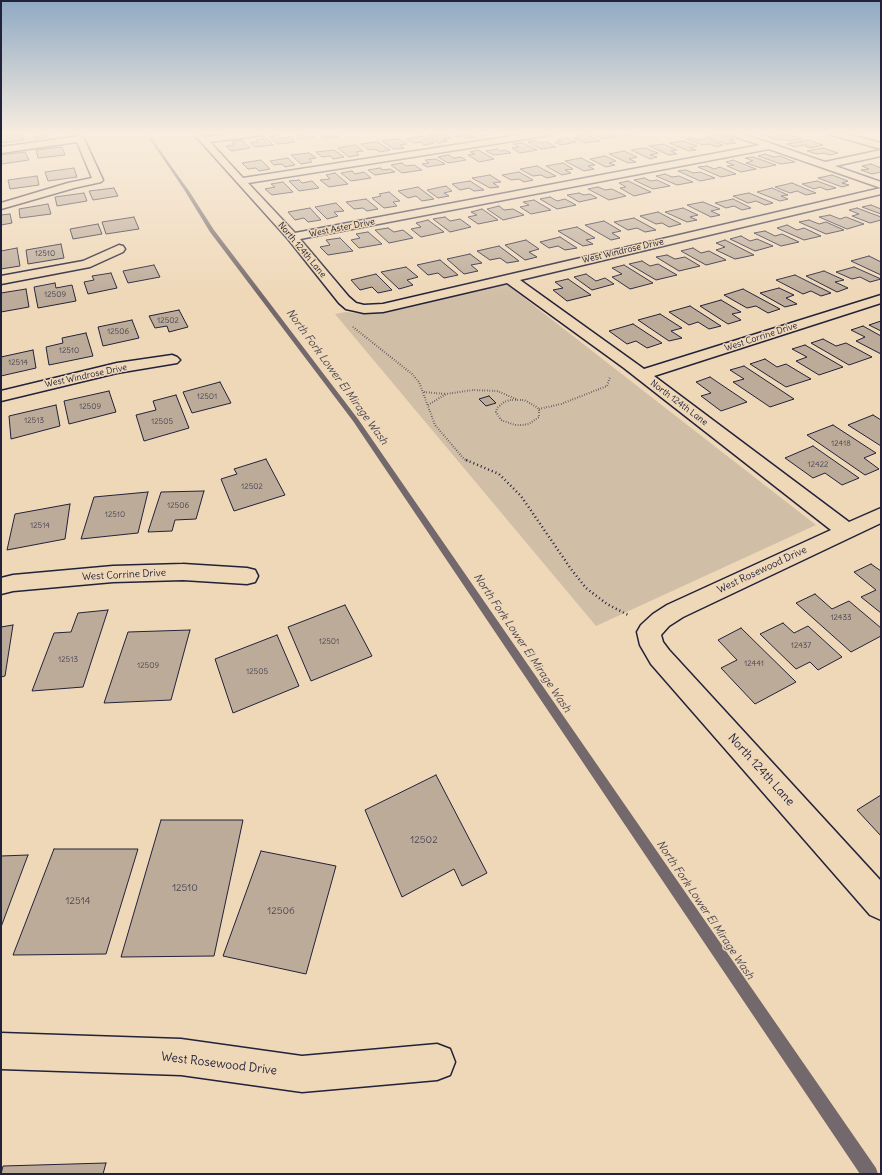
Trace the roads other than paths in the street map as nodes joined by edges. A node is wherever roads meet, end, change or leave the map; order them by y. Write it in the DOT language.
graph roads {
  1 [pos="66,187"];
  2 [pos="247,187"];
  3 [pos="556,187"];
  4 [pos="881,190"];
  5 [pos="1,206"];
  6 [pos="292,237"];
  7 [pos="118,249"];
  8 [pos="509,278"];
  9 [pos="1,280"];
  10 [pos="881,299"];
  11 [pos="364,309"];
  12 [pos="172,360"];
  13 [pos="642,375"];
  14 [pos="1,396"];
  15 [pos="881,515"];
  16 [pos="847,531"];
  17 [pos="247,576"];
  18 [pos="1,586"];
  19 [pos="649,632"];
  20 [pos="881,904"];
  21 [pos="1,1050"];
  22 [pos="437,1062"];
  1 -- 5 [label="street"];
  2 -- 6 [label="street, North 124th Lane"];
  3 -- 6 [label="street, West Aster Drive"];
  4 -- 8 [label="street, West Windrose Drive"];
  6 -- 11 [label="street, North 124th Lane"];
  7 -- 9 [label="street"];
  8 -- 11 [label="street, West Windrose Drive"];
  8 -- 13 [label="street, North 124th Lane"];
  10 -- 13 [label="street, West Corrine Drive"];
  12 -- 14 [label="street, West Windrose Drive"];
  13 -- 16 [label="street, North 124th Lane"];
  15 -- 16 [label="street, West Rosewood Drive"];
  16 -- 19 [label="street, West Rosewood Drive"];
  17 -- 18 [label="street, West Corrine Drive"];
  19 -- 20 [label="street, North 124th Lane"];
  21 -- 22 [label="street, West Rosewood Drive"];
}
